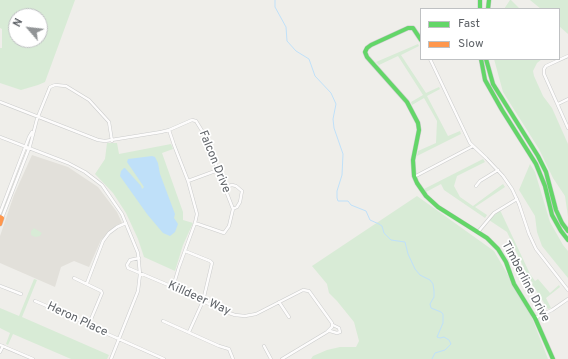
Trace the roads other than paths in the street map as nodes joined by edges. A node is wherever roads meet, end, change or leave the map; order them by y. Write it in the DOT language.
graph roads {
  1 [pos="420,38"];
  2 [pos="430,60"];
  3 [pos="481,60"];
  4 [pos="486,60"];
  5 [pos="559,60"];
  6 [pos="568,99"];
  7 [pos="0,102"];
  8 [pos="558,104"];
  9 [pos="38,116"];
  10 [pos="568,128"];
  11 [pos="169,130"];
  12 [pos="32,132"];
  13 [pos="0,137"];
  14 [pos="112,140"];
  15 [pos="473,146"];
  16 [pos="25,147"];
  17 [pos="29,148"];
  18 [pos="218,170"];
  19 [pos="498,170"];
  20 [pos="414,176"];
  21 [pos="188,181"];
  22 [pos="476,186"];
  23 [pos="225,187"];
  24 [pos="517,199"];
  25 [pos="233,209"];
  26 [pos="0,213"];
  27 [pos="1,221"];
  28 [pos="126,223"];
  29 [pos="196,223"];
  30 [pos="568,231"];
  31 [pos="478,232"];
  32 [pos="568,240"];
  33 [pos="184,251"];
  34 [pos="139,258"];
  35 [pos="140,274"];
  36 [pos="74,278"];
  37 [pos="87,283"];
  38 [pos="0,286"];
  39 [pos="174,287"];
  40 [pos="568,290"];
  41 [pos="21,294"];
  42 [pos="568,299"];
  43 [pos="36,301"];
  44 [pos="203,301"];
  45 [pos="279,302"];
  46 [pos="289,317"];
  47 [pos="535,318"];
  48 [pos="163,321"];
  49 [pos="89,324"];
  50 [pos="333,325"];
  51 [pos="329,331"];
  52 [pos="189,332"];
  53 [pos="119,339"];
  54 [pos="1,345"];
  55 [pos="264,346"];
  56 [pos="0,352"];
  57 [pos="33,359"];
  58 [pos="111,359"];
  59 [pos="164,359"];
  60 [pos="233,359"];
  61 [pos="271,359"];
  62 [pos="282,359"];
  63 [pos="553,359"];
  1 -- 20 [label="main road, Timberline Drive"];
  2 -- 15 [label="street, Timberline Drive"];
  3 -- 32 [label="main road"];
  4 -- 30 [label="main road"];
  5 -- 8 [label="street"];
  6 -- 8 [label="street"];
  7 -- 9 [label="street, Falcon Drive"];
  8 -- 10 [label="street"];
  9 -- 12 [label="street"];
  9 -- 14 [label="street, Falcon Drive"];
  9 -- 14 [label="street"];
  11 -- 14 [label="street, Falcon Drive"];
  11 -- 18 [label="street, Falcon Drive"];
  11 -- 21 [label="street"];
  12 -- 16 [label="street"];
  12 -- 17 [label="street"];
  13 -- 16 [label="street"];
  15 -- 19 [label="street, Timberline Drive"];
  15 -- 20 [label="street"];
  16 -- 17 [label="street"];
  16 -- 26 [label="street"];
  17 -- 27 [label="street"];
  17 -- 28 [label="street"];
  18 -- 21 [label="street"];
  18 -- 23 [label="street, Falcon Drive"];
  19 -- 22 [label="street"];
  19 -- 24 [label="street, Timberline Drive"];
  20 -- 31 [label="main road, Timberline Drive"];
  21 -- 29 [label="street"];
  23 -- 25 [label="street, Falcon Drive"];
  23 -- 25 [label="street"];
  24 -- 31 [label="street"];
  24 -- 40 [label="street, Timberline Drive"];
  25 -- 29 [label="street, Falcon Drive"];
  28 -- 34 [label="street"];
  28 -- 37 [label="street"];
  29 -- 33 [label="street"];
  31 -- 47 [label="main road, Timberline Drive"];
  33 -- 39 [label="street"];
  33 -- 44 [label="street"];
  34 -- 35 [label="street"];
  34 -- 35 [label="street"];
  35 -- 39 [label="street, Killdeer Way"];
  35 -- 53 [label="street"];
  36 -- 37 [label="street"];
  37 -- 49 [label="street"];
  38 -- 41 [label="street"];
  39 -- 44 [label="street, Killdeer Way"];
  42 -- 47 [label="street"];
  43 -- 49 [label="street, Heron Place"];
  44 -- 45 [label="street, Killdeer Way"];
  44 -- 52 [label="street"];
  45 -- 46 [label="street"];
  45 -- 50 [label="street, Killdeer Way"];
  47 -- 63 [label="main road, Timberline Drive"];
  48 -- 52 [label="street"];
  49 -- 53 [label="street, Heron Place"];
  50 -- 51 [label="street"];
  50 -- 51 [label="street"];
  51 -- 62 [label="street"];
  52 -- 60 [label="street"];
  53 -- 58 [label="street"];
  53 -- 59 [label="street"];
  54 -- 56 [label="street"];
  54 -- 57 [label="street"];
  55 -- 61 [label="street"];
}
